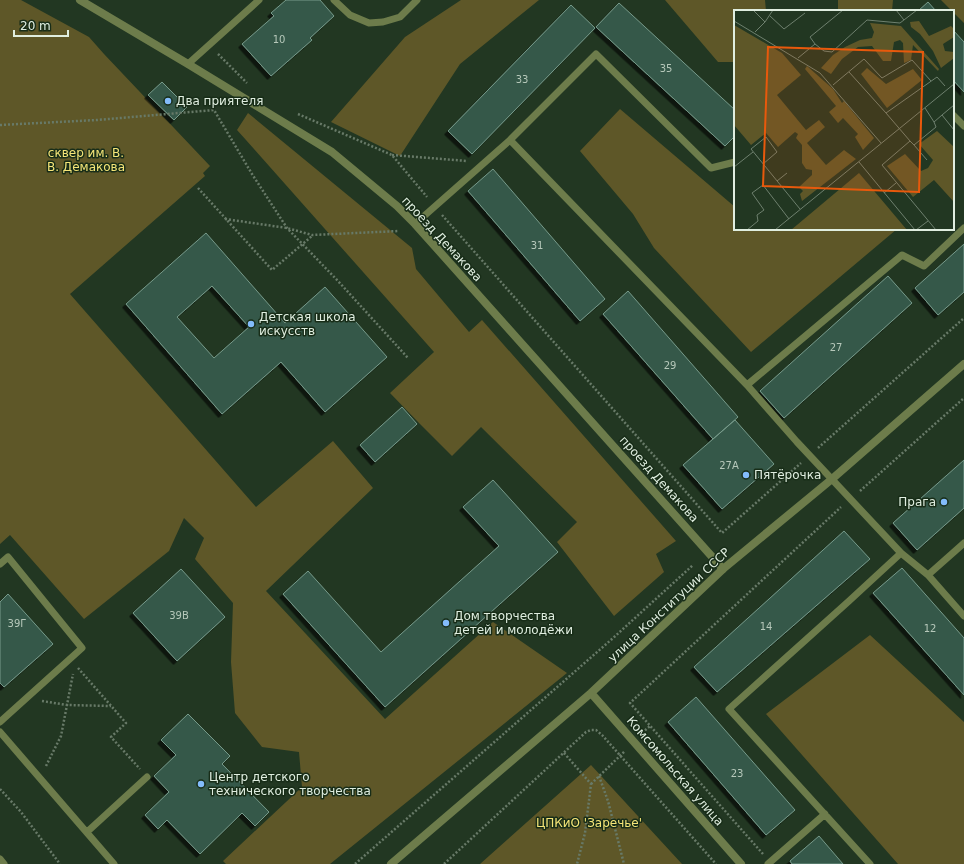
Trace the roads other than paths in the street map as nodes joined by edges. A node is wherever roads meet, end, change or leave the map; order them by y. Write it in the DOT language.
graph roads {
  1 [pos="80,0"];
  2 [pos="259,0"];
  3 [pos="334,0"];
  4 [pos="418,0"];
  5 [pos="188,64"];
  6 [pos="954,116"];
  7 [pos="964,126"];
  8 [pos="510,140"];
  9 [pos="734,162"];
  10 [pos="414,224"];
  11 [pos="964,228"];
  12 [pos="964,364"];
  13 [pos="747,385"];
  14 [pos="832,479"];
  15 [pos="964,543"];
  16 [pos="901,553"];
  17 [pos="0,564"];
  18 [pos="723,569"];
  19 [pos="928,575"];
  20 [pos="964,616"];
  21 [pos="592,693"];
  22 [pos="0,722"];
  23 [pos="0,732"];
  24 [pos="147,777"];
  25 [pos="825,814"];
  26 [pos="87,832"];
  27 [pos="0,859"];
  28 [pos="769,863"];
  29 [pos="4,864"];
  30 [pos="114,864"];
  31 [pos="391,864"];
  32 [pos="741,864"];
  33 [pos="870,864"];
  1 -- 5 [label="street, проезд Демакова"];
  2 -- 5 [label="lane"];
  3 -- 4 [label="lane"];
  5 -- 10 [label="street, проезд Демакова"];
  6 -- 7 [label="lane"];
  8 -- 9 [label="lane"];
  8 -- 10 [label="lane"];
  8 -- 13 [label="lane"];
  10 -- 18 [label="street, проезд Демакова"];
  11 -- 13 [label="lane"];
  12 -- 14 [label="street, улица Конституции СССР"];
  13 -- 14 [label="lane"];
  14 -- 16 [label="lane"];
  14 -- 18 [label="street, улица Конституции СССР"];
  15 -- 19 [label="lane"];
  16 -- 19 [label="lane"];
  16 -- 25 [label="lane"];
  17 -- 22 [label="lane"];
  18 -- 21 [label="street, улица Конституции СССР"];
  19 -- 20 [label="lane"];
  21 -- 31 [label="street, улица Конституции СССР"];
  21 -- 32 [label="street, Комсомольская улица"];
  23 -- 26 [label="lane"];
  24 -- 26 [label="lane"];
  25 -- 28 [label="lane"];
  25 -- 33 [label="lane"];
  26 -- 30 [label="lane"];
  27 -- 29 [label="lane"];
}
